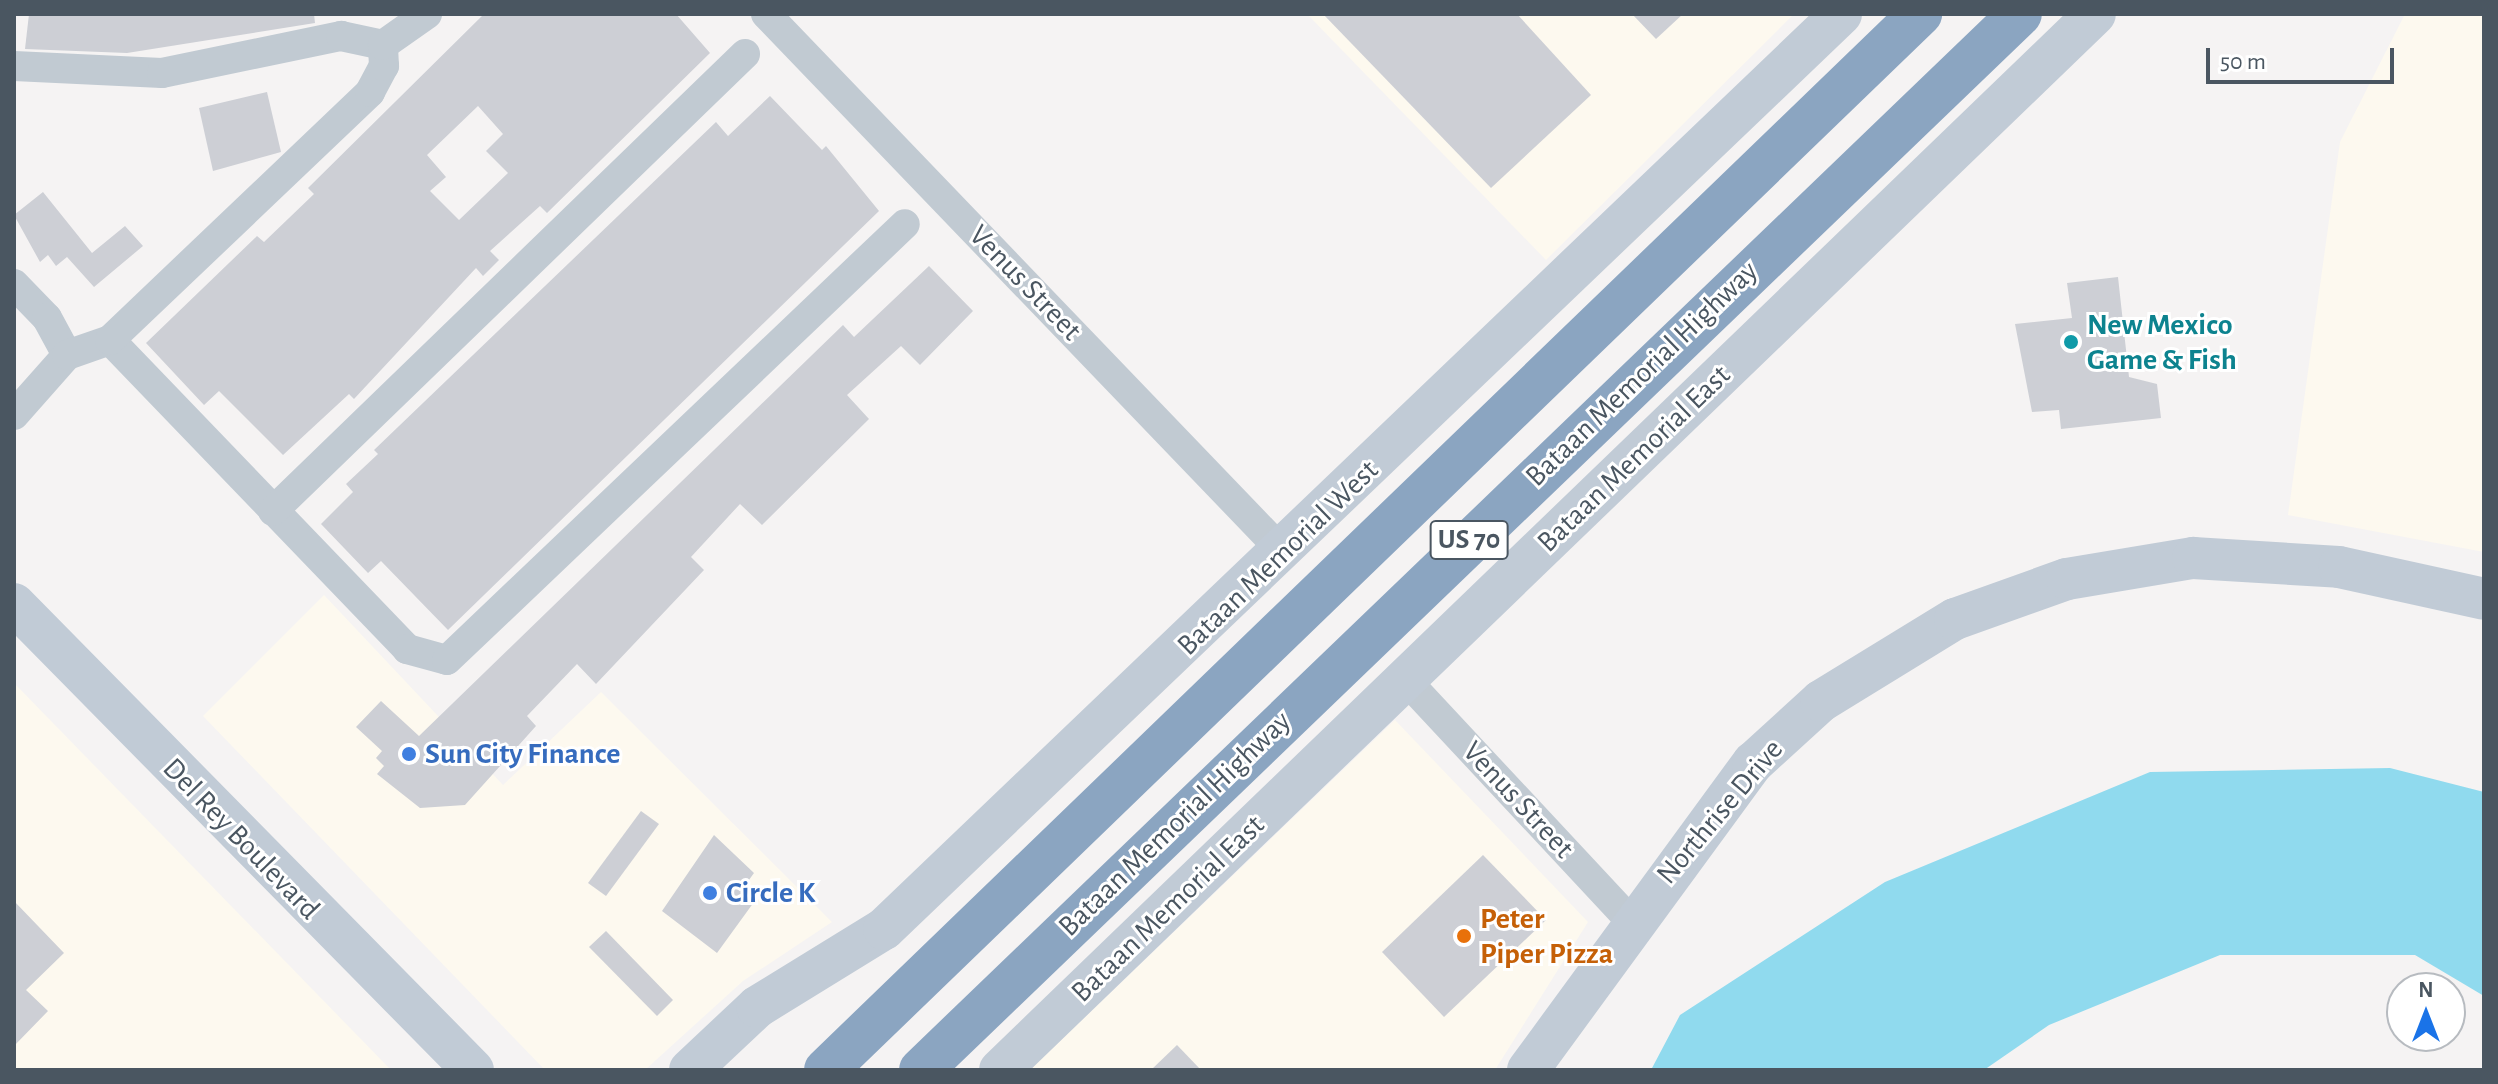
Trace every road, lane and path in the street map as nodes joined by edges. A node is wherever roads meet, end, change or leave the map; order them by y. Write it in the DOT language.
graph roads {
  1 [pos="427,14"];
  2 [pos="766,14"];
  3 [pos="1841,14"];
  4 [pos="1920,14"];
  5 [pos="2020,14"];
  6 [pos="2095,14"];
  7 [pos="383,45"];
  8 [pos="745,54"];
  9 [pos="14,66"];
  10 [pos="905,224"];
  11 [pos="14,284"];
  12 [pos="110,340"];
  13 [pos="67,355"];
  14 [pos="14,415"];
  15 [pos="273,511"];
  16 [pos="1283,552"];
  17 [pos="2484,599"];
  18 [pos="14,604"];
  19 [pos="1405,679"];
  20 [pos="1631,921"];
  21 [pos="692,1069"];
  22 [pos="473,1070"];
  23 [pos="826,1070"];
  24 [pos="921,1070"];
  25 [pos="1000,1070"];
  26 [pos="1528,1070"];
  1 -- 7 [label="street"];
  2 -- 16 [label="street, Venus Street"];
  3 -- 16 [label="main road, Bataan Memorial West"];
  4 -- 23 [label="highway, US 70"];
  5 -- 24 [label="highway, Bataan Memorial Highway / US 70"];
  6 -- 19 [label="main road, Bataan Memorial East"];
  7 -- 9 [label="street"];
  7 -- 12 [label="street"];
  8 -- 15 [label="street"];
  10 -- 15 [label="street"];
  11 -- 13 [label="street"];
  12 -- 13 [label="street"];
  12 -- 15 [label="street"];
  13 -- 14 [label="street"];
  16 -- 21 [label="main road, Bataan Memorial West"];
  17 -- 20 [label="main road, Northrise Drive"];
  18 -- 22 [label="main road, Del Rey Boulevard"];
  19 -- 20 [label="street, Venus Street"];
  19 -- 25 [label="main road, Bataan Memorial East"];
  20 -- 26 [label="main road, Northrise Drive"];
}
